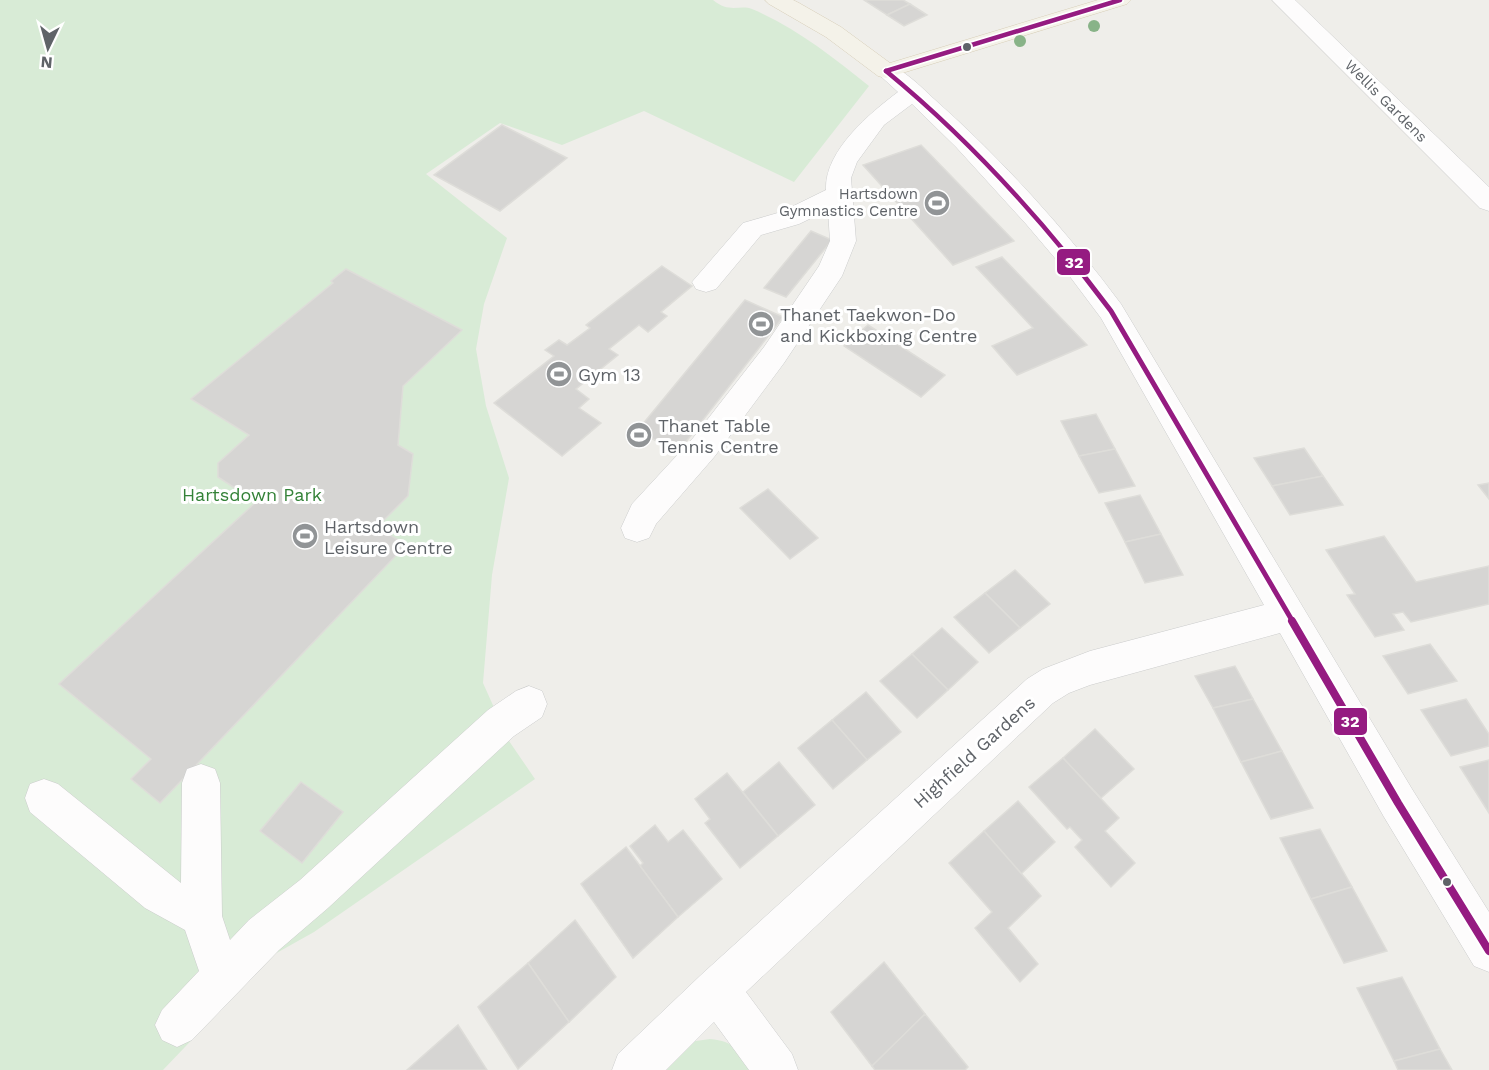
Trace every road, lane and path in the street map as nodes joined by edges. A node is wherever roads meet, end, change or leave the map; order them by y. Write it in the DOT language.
graph roads {
  1 [pos="776,0"];
  2 [pos="1120,0"];
  3 [pos="1283,0"];
  4 [pos="886,71"];
  5 [pos="914,92"];
  6 [pos="839,194"];
  7 [pos="1489,202"];
  8 [pos="706,282"];
  9 [pos="637,528"];
  10 [pos="1288,615"];
  11 [pos="529,704"];
  12 [pos="201,783"];
  13 [pos="44,798"];
  14 [pos="201,916"];
  15 [pos="1489,951"];
  16 [pos="222,976"];
  17 [pos="717,989"];
  18 [pos="177,1025"];
  19 [pos="634,1070"];
  20 [pos="776,1070"];
  1 -- 4 [label="main road"];
  2 -- 4 [label="main road"];
  3 -- 7 [label="street, Wellis Gardens"];
  4 -- 5 [label="street"];
  5 -- 6 [label="street"];
  5 -- 10 [label="street"];
  6 -- 8 [label="street"];
  6 -- 9 [label="street"];
  10 -- 15 [label="street"];
  10 -- 17 [label="street, Highfield Gardens"];
  11 -- 16 [label="street"];
  12 -- 14 [label="street"];
  13 -- 14 [label="street"];
  14 -- 16 [label="street"];
  16 -- 18 [label="street"];
  17 -- 19 [label="street, Highfield Gardens"];
  17 -- 20 [label="street"];
}
